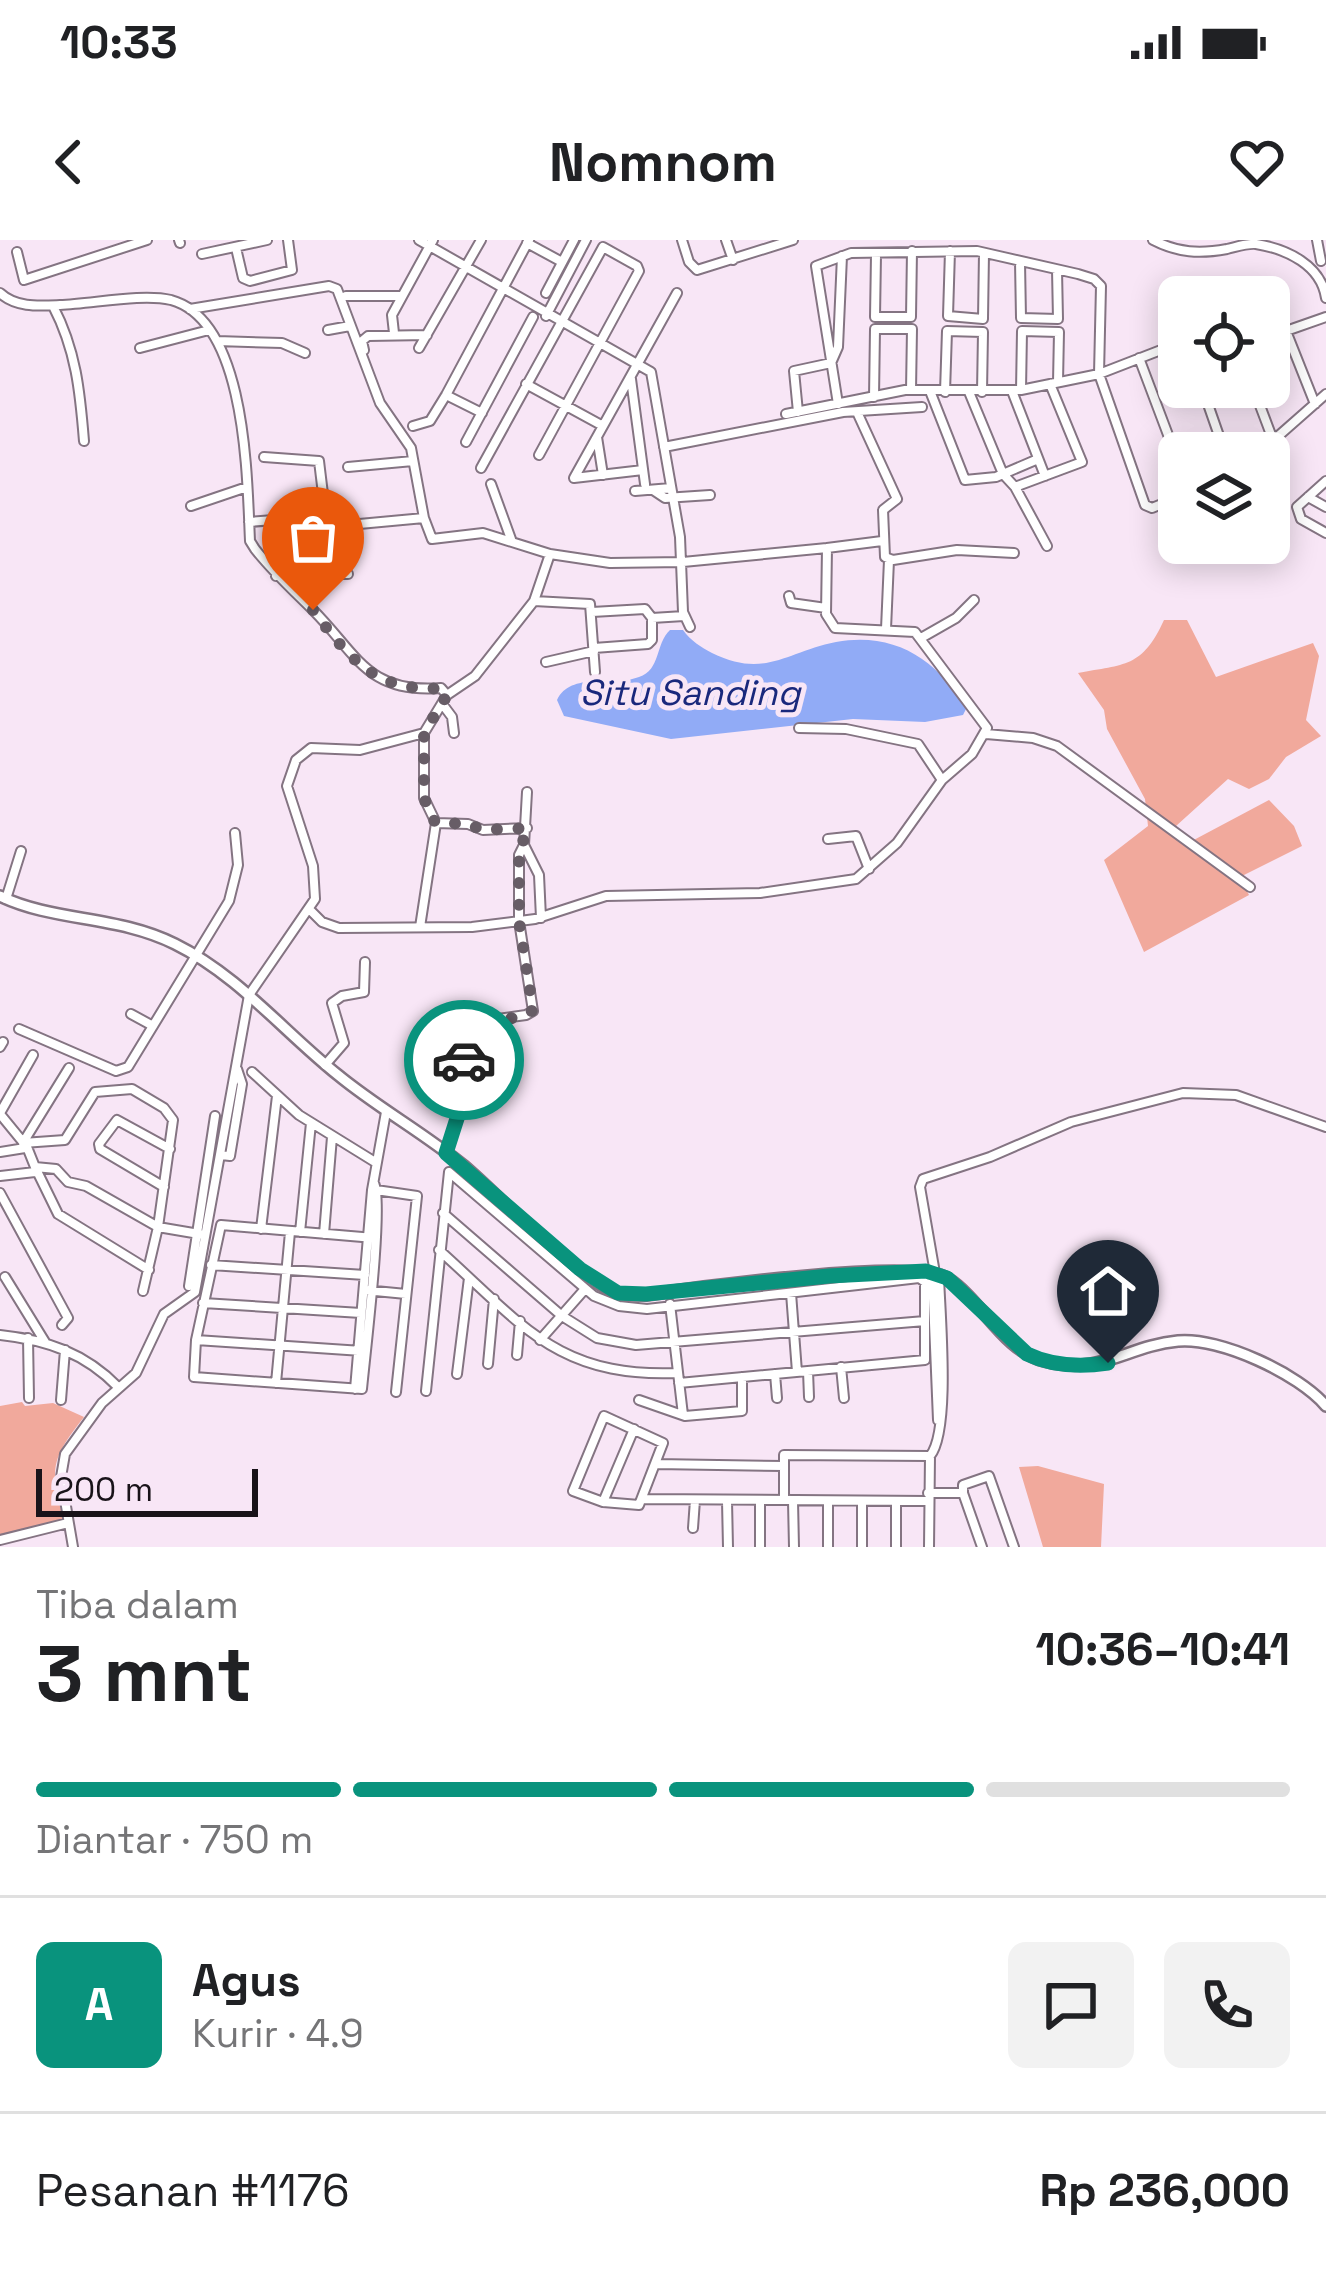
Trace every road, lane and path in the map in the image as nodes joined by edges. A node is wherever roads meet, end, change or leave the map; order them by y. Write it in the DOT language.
graph roads {
  1 [pos="147,240"];
  2 [pos="215,240"];
  3 [pos="268,240"];
  4 [pos="288,240"];
  5 [pos="419,240"];
  6 [pos="481,240"];
  7 [pos="574,240"];
  8 [pos="586,240"];
  9 [pos="682,240"];
  10 [pos="726,240"];
  11 [pos="793,240"];
  12 [pos="1154,240"];
  13 [pos="1317,240"];
  14 [pos="254,242"];
  15 [pos="528,242"];
  16 [pos="1255,242"];
  17 [pos="431,243"];
  18 [pos="772,243"];
  19 [pos="236,248"];
  20 [pos="950,250"];
  21 [pos="218,251"];
  22 [pos="912,251"];
  23 [pos="17,252"];
  24 [pos="984,253"];
  25 [pos="202,254"];
  26 [pos="876,254"];
  27 [pos="842,256"];
  28 [pos="733,260"];
  29 [pos="1321,261"];
  30 [pos="562,262"];
  31 [pos="1020,262"];
  32 [pos="465,267"];
  33 [pos="1057,270"];
  34 [pos="24,280"];
  35 [pos="503,288"];
  36 [pos="26,292"];
  37 [pos="0,293"];
  38 [pos="546,293"];
  39 [pos="677,293"];
  40 [pos="346,296"];
  41 [pos="401,296"];
  42 [pos="388,297"];
  43 [pos="1326,298"];
  44 [pos="53,306"];
  45 [pos="190,309"];
  46 [pos="392,315"];
  47 [pos="547,316"];
  48 [pos="533,317"];
  49 [pos="1326,317"];
  50 [pos="560,321"];
  51 [pos="350,326"];
  52 [pos="209,330"];
  53 [pos="328,330"];
  54 [pos="1290,330"];
  55 [pos="394,333"];
  56 [pos="427,334"];
  57 [pos="217,341"];
  58 [pos="1290,342"];
  59 [pos="599,343"];
  60 [pos="140,348"];
  61 [pos="419,348"];
  62 [pos="1158,351"];
  63 [pos="305,353"];
  64 [pos="1139,358"];
  65 [pos="831,363"];
  66 [pos="639,365"];
  67 [pos="1099,374"];
  68 [pos="375,379"];
  69 [pos="632,379"];
  70 [pos="1054,383"];
  71 [pos="526,384"];
  72 [pos="1017,390"];
  73 [pos="910,391"];
  74 [pos="930,392"];
  75 [pos="945,392"];
  76 [pos="968,392"];
  77 [pos="982,392"];
  78 [pos="1326,394"];
  79 [pos="446,395"];
  80 [pos="874,397"];
  81 [pos="838,404"];
  82 [pos="1315,404"];
  83 [pos="566,405"];
  84 [pos="922,407"];
  85 [pos="482,412"];
  86 [pos="798,412"];
  87 [pos="857,412"];
  88 [pos="786,414"];
  89 [pos="413,426"];
  90 [pos="603,426"];
  91 [pos="1167,432"];
  92 [pos="1282,432"];
  93 [pos="597,437"];
  94 [pos="84,441"];
  95 [pos="466,442"];
  96 [pos="664,447"];
  97 [pos="539,455"];
  98 [pos="264,457"];
  99 [pos="1039,459"];
  100 [pos="413,461"];
  101 [pos="348,467"];
  102 [pos="481,468"];
  103 [pos="643,470"];
  104 [pos="1003,474"];
  105 [pos="603,476"];
  106 [pos="1045,476"];
  107 [pos="1326,481"];
  108 [pos="491,484"];
  109 [pos="248,487"];
  110 [pos="649,487"];
  111 [pos="1015,487"];
  112 [pos="635,491"];
  113 [pos="672,493"];
  114 [pos="710,495"];
  115 [pos="1308,496"];
  116 [pos="1158,505"];
  117 [pos="191,506"];
  118 [pos="1326,507"];
  119 [pos="331,509"];
  120 [pos="424,518"];
  121 [pos="249,522"];
  122 [pos="328,527"];
  123 [pos="1326,533"];
  124 [pos="511,540"];
  125 [pos="882,542"];
  126 [pos="1047,546"];
  127 [pos="827,548"];
  128 [pos="1014,553"];
  129 [pos="550,554"];
  130 [pos="889,560"];
  131 [pos="308,562"];
  132 [pos="683,562"];
  133 [pos="348,574"];
  134 [pos="276,577"];
  135 [pos="790,596"];
  136 [pos="974,600"];
  137 [pos="534,601"];
  138 [pos="826,608"];
  139 [pos="592,612"];
  140 [pos="684,616"];
  141 [pos="652,618"];
  142 [pos="690,627"];
  143 [pos="886,629"];
  144 [pos="921,638"];
  145 [pos="594,650"];
  146 [pos="546,662"];
  147 [pos="596,672"];
  148 [pos="445,700"];
  149 [pos="799,728"];
  150 [pos="424,733"];
  151 [pos="454,733"];
  152 [pos="986,734"];
  153 [pos="942,780"];
  154 [pos="527,792"];
  155 [pos="436,823"];
  156 [pos="527,828"];
  157 [pos="236,832"];
  158 [pos="828,839"];
  159 [pos="524,845"];
  160 [pos="21,851"];
  161 [pos="869,869"];
  162 [pos="1250,886"];
  163 [pos="3,897"];
  164 [pos="310,910"];
  165 [pos="541,918"];
  166 [pos="519,921"];
  167 [pos="420,927"];
  168 [pos="196,955"];
  169 [pos="365,962"];
  170 [pos="249,994"];
  171 [pos="131,1014"];
  172 [pos="153,1026"];
  173 [pos="19,1029"];
  174 [pos="33,1055"];
  175 [pos="325,1065"];
  176 [pos="237,1067"];
  177 [pos="69,1068"];
  178 [pos="252,1072"];
  179 [pos="277,1095"];
  180 [pos="386,1112"];
  181 [pos="0,1113"];
  182 [pos="311,1123"];
  183 [pos="227,1125"];
  184 [pos="1326,1127"];
  185 [pos="332,1137"];
  186 [pos="25,1145"];
  187 [pos="170,1149"];
  188 [pos="0,1152"];
  189 [pos="221,1155"];
  190 [pos="450,1155"];
  191 [pos="375,1162"];
  192 [pos="35,1169"];
  193 [pos="449,1172"];
  194 [pos="0,1176"];
  195 [pos="164,1187"];
  196 [pos="375,1188"];
  197 [pos="0,1193"];
  198 [pos="443,1214"];
  199 [pos="158,1227"];
  200 [pos="261,1229"];
  201 [pos="295,1232"];
  202 [pos="201,1234"];
  203 [pos="324,1234"];
  204 [pos="371,1238"];
  205 [pos="440,1250"];
  206 [pos="211,1265"];
  207 [pos="148,1270"];
  208 [pos="287,1270"];
  209 [pos="935,1273"];
  210 [pos="368,1275"];
  211 [pos="469,1276"];
  212 [pos="5,1277"];
  213 [pos="189,1286"];
  214 [pos="585,1289"];
  215 [pos="367,1290"];
  216 [pos="143,1291"];
  217 [pos="669,1292"];
  218 [pos="790,1293"];
  219 [pos="406,1294"];
  220 [pos="494,1298"];
  221 [pos="203,1303"];
  222 [pos="671,1306"];
  223 [pos="283,1309"];
  224 [pos="362,1313"];
  225 [pos="562,1316"];
  226 [pos="520,1321"];
  227 [pos="925,1321"];
  228 [pos="62,1325"];
  229 [pos="793,1332"];
  230 [pos="0,1335"];
  231 [pos="28,1338"];
  232 [pos="196,1340"];
  233 [pos="540,1340"];
  234 [pos="47,1344"];
  235 [pos="675,1344"];
  236 [pos="280,1346"];
  237 [pos="65,1349"];
  238 [pos="362,1351"];
  239 [pos="517,1355"];
  240 [pos="488,1364"];
  241 [pos="841,1367"];
  242 [pos="802,1371"];
  243 [pos="457,1374"];
  244 [pos="775,1374"];
  245 [pos="742,1377"];
  246 [pos="678,1378"];
  247 [pos="276,1383"];
  248 [pos="118,1388"];
  249 [pos="426,1391"];
  250 [pos="396,1392"];
  251 [pos="809,1397"];
  252 [pos="29,1398"];
  253 [pos="777,1398"];
  254 [pos="844,1398"];
  255 [pos="61,1400"];
  256 [pos="639,1400"];
  257 [pos="1326,1406"];
  258 [pos="683,1415"];
  259 [pos="634,1430"];
  260 [pos="930,1456"];
  261 [pos="656,1464"];
  262 [pos="784,1466"];
  263 [pos="963,1493"];
  264 [pos="927,1497"];
  265 [pos="643,1499"];
  266 [pos="695,1499"];
  267 [pos="727,1500"];
  268 [pos="760,1500"];
  269 [pos="788,1500"];
  270 [pos="828,1501"];
  271 [pos="862,1501"];
  272 [pos="603,1502"];
  273 [pos="896,1502"];
  274 [pos="68,1523"];
  275 [pos="693,1528"];
  276 [pos="0,1540"];
  277 [pos="73,1547"];
  278 [pos="728,1547"];
  279 [pos="760,1547"];
  280 [pos="794,1547"];
  281 [pos="828,1547"];
  282 [pos="862,1547"];
  283 [pos="896,1547"];
  284 [pos="928,1547"];
  285 [pos="982,1547"];
  286 [pos="1014,1547"];
  1 -- 34 [label="street"];
  2 -- 21 [label="street"];
  3 -- 14 [label="street"];
  4 -- 19 [label="street"];
  5 -- 17 [label="street"];
  6 -- 32 [label="street"];
  7 -- 30 [label="street"];
  8 -- 47 [label="street"];
  9 -- 28 [label="street"];
  10 -- 28 [label="street"];
  11 -- 18 [label="street"];
  12 -- 16 [label="street"];
  13 -- 29 [label="street"];
  14 -- 19 [label="street"];
  15 -- 30 [label="street"];
  15 -- 35 [label="street"];
  16 -- 43 [label="street"];
  17 -- 32 [label="street"];
  17 -- 41 [label="street"];
  18 -- 28 [label="street"];
  19 -- 21 [label="street"];
  20 -- 22 [label="street"];
  20 -- 24 [label="street"];
  20 -- 24 [label="street"];
  21 -- 25 [label="street"];
  22 -- 26 [label="street"];
  22 -- 26 [label="street"];
  23 -- 34 [label="street"];
  24 -- 31 [label="street"];
  26 -- 27 [label="street"];
  27 -- 65 [label="street"];
  27 -- 65 [label="street"];
  30 -- 38 [label="street"];
  31 -- 33 [label="street"];
  31 -- 33 [label="street"];
  32 -- 35 [label="street"];
  32 -- 56 [label="street"];
  33 -- 67 [label="street"];
  34 -- 36 [label="street"];
  35 -- 47 [label="street"];
  35 -- 79 [label="street"];
  37 -- 44 [label="street"];
  39 -- 66 [label="street"];
  40 -- 42 [label="street"];
  41 -- 42 [label="street"];
  41 -- 46 [label="street"];
  42 -- 46 [label="street"];
  44 -- 45 [label="street"];
  44 -- 94 [label="street"];
  45 -- 51 [label="street"];
  45 -- 52 [label="street"];
  46 -- 55 [label="street"];
  47 -- 50 [label="street"];
  48 -- 85 [label="street"];
  49 -- 54 [label="street"];
  50 -- 59 [label="street"];
  50 -- 59 [label="street"];
  50 -- 71 [label="street"];
  51 -- 53 [label="street"];
  51 -- 100 [label="street"];
  52 -- 57 [label="street"];
  52 -- 60 [label="street"];
  55 -- 56 [label="street"];
  55 -- 68 [label="street"];
  56 -- 61 [label="street"];
  57 -- 63 [label="street"];
  57 -- 109 [label="street"];
  58 -- 82 [label="street"];
  59 -- 66 [label="street"];
  59 -- 83 [label="street"];
  62 -- 64 [label="street"];
  64 -- 67 [label="street"];
  64 -- 91 [label="street"];
  65 -- 81 [label="street"];
  65 -- 86 [label="street"];
  66 -- 69 [label="street"];
  66 -- 96 [label="street"];
  67 -- 70 [label="street"];
  67 -- 116 [label="street"];
  69 -- 90 [label="street"];
  69 -- 103 [label="street"];
  70 -- 72 [label="street"];
  70 -- 72 [label="street"];
  70 -- 106 [label="street"];
  71 -- 83 [label="street"];
  71 -- 102 [label="street"];
  72 -- 77 [label="street"];
  72 -- 99 [label="street"];
  73 -- 74 [label="street"];
  73 -- 80 [label="street"];
  73 -- 80 [label="street"];
  74 -- 75 [label="street"];
  74 -- 104 [label="street"];
  75 -- 76 [label="street"];
  75 -- 77 [label="street"];
  76 -- 77 [label="street"];
  76 -- 104 [label="street"];
  78 -- 82 [label="street"];
  79 -- 85 [label="street"];
  79 -- 89 [label="street"];
  80 -- 81 [label="street"];
  81 -- 86 [label="street"];
  82 -- 92 [label="street"];
  83 -- 90 [label="street"];
  83 -- 97 [label="street"];
  84 -- 87 [label="street"];
  85 -- 95 [label="street"];
  86 -- 88 [label="street"];
  87 -- 96 [label="street"];
  87 -- 125 [label="street"];
  90 -- 93 [label="street"];
  93 -- 105 [label="street"];
  93 -- 105 [label="street"];
  96 -- 113 [label="street"];
  98 -- 119 [label="street"];
  99 -- 104 [label="street"];
  99 -- 106 [label="street"];
  100 -- 101 [label="street"];
  100 -- 120 [label="street"];
  103 -- 105 [label="street"];
  103 -- 110 [label="street"];
  104 -- 111 [label="street"];
  106 -- 111 [label="street"];
  107 -- 115 [label="street"];
  108 -- 124 [label="street"];
  109 -- 117 [label="street"];
  109 -- 121 [label="street"];
  110 -- 112 [label="street"];
  110 -- 113 [label="street"];
  111 -- 126 [label="street"];
  113 -- 114 [label="street"];
  113 -- 132 [label="street"];
  115 -- 118 [label="street"];
  115 -- 123 [label="street"];
  119 -- 121 [label="street"];
  119 -- 122 [label="street"];
  120 -- 122 [label="street"];
  120 -- 124 [label="street"];
  121 -- 134 [label="street"];
  122 -- 133 [label="street"];
  124 -- 129 [label="street"];
  125 -- 127 [label="street"];
  125 -- 130 [label="street"];
  127 -- 132 [label="street"];
  127 -- 138 [label="street"];
  128 -- 130 [label="street"];
  129 -- 132 [label="street"];
  129 -- 137 [label="street"];
  130 -- 143 [label="street"];
  131 -- 134 [label="street"];
  132 -- 140 [label="street"];
  134 -- 148 [label="street"];
  135 -- 138 [label="street"];
  136 -- 144 [label="street"];
  137 -- 139 [label="street"];
  137 -- 148 [label="street"];
  138 -- 143 [label="street"];
  139 -- 141 [label="street"];
  139 -- 145 [label="street"];
  140 -- 141 [label="street"];
  140 -- 142 [label="street"];
  141 -- 145 [label="street"];
  143 -- 144 [label="street"];
  144 -- 152 [label="street"];
  145 -- 146 [label="street"];
  145 -- 147 [label="street"];
  148 -- 150 [label="street"];
  148 -- 151 [label="street"];
  149 -- 153 [label="street"];
  150 -- 155 [label="street"];
  150 -- 164 [label="street"];
  152 -- 153 [label="street"];
  152 -- 162 [label="street"];
  153 -- 161 [label="street"];
  154 -- 156 [label="street"];
  155 -- 156 [label="street"];
  155 -- 167 [label="street"];
  156 -- 159 [label="street"];
  157 -- 168 [label="street"];
  158 -- 161 [label="street"];
  159 -- 165 [label="street"];
  159 -- 166 [label="street"];
  160 -- 163 [label="street"];
  161 -- 165 [label="street"];
  163 -- 168 [label="street"];
  164 -- 167 [label="street"];
  164 -- 170 [label="street"];
  165 -- 166 [label="street"];
  166 -- 167 [label="street"];
  166 -- 190 [label="street"];
  168 -- 170 [label="street"];
  168 -- 172 [label="street"];
  169 -- 175 [label="street"];
  170 -- 175 [label="street"];
  170 -- 176 [label="street"];
  171 -- 172 [label="street"];
  172 -- 173 [label="street"];
  174 -- 181 [label="street"];
  175 -- 180 [label="street"];
  176 -- 183 [label="street"];
  176 -- 189 [label="street"];
  177 -- 186 [label="street"];
  178 -- 179 [label="street"];
  179 -- 182 [label="street"];
  179 -- 200 [label="street"];
  180 -- 190 [label="street"];
  180 -- 191 [label="street"];
  181 -- 186 [label="street"];
  182 -- 185 [label="street"];
  182 -- 201 [label="street"];
  183 -- 189 [label="street"];
  183 -- 202 [label="street"];
  184 -- 209 [label="street"];
  185 -- 191 [label="street"];
  185 -- 203 [label="street"];
  186 -- 187 [label="street"];
  186 -- 188 [label="street"];
  186 -- 192 [label="street"];
  187 -- 195 [label="street"];
  187 -- 195 [label="street"];
  189 -- 202 [label="street"];
  190 -- 193 [label="street"];
  190 -- 217 [label="street"];
  191 -- 196 [label="street"];
  192 -- 194 [label="street"];
  192 -- 199 [label="street"];
  192 -- 207 [label="street"];
  193 -- 198 [label="street"];
  193 -- 214 [label="street"];
  195 -- 199 [label="street"];
  196 -- 204 [label="street"];
  196 -- 219 [label="street"];
  197 -- 228 [label="street"];
  198 -- 205 [label="street"];
  198 -- 225 [label="street"];
  199 -- 202 [label="street"];
  199 -- 207 [label="street"];
  200 -- 201 [label="street"];
  200 -- 206 [label="street"];
  201 -- 203 [label="street"];
  201 -- 208 [label="street"];
  202 -- 213 [label="street"];
  202 -- 248 [label="street"];
  203 -- 204 [label="street"];
  204 -- 210 [label="street"];
  205 -- 211 [label="street"];
  205 -- 249 [label="street"];
  206 -- 208 [label="street"];
  206 -- 221 [label="street"];
  207 -- 216 [label="street"];
  208 -- 210 [label="street"];
  208 -- 223 [label="street"];
  209 -- 217 [label="street"];
  209 -- 257 [label="street"];
  209 -- 260 [label="street"];
  210 -- 215 [label="street"];
  211 -- 220 [label="street"];
  211 -- 243 [label="street"];
  212 -- 234 [label="street"];
  214 -- 222 [label="street"];
  214 -- 225 [label="street"];
  215 -- 219 [label="street"];
  215 -- 224 [label="street"];
  215 -- 238 [label="street"];
  217 -- 222 [label="street"];
  218 -- 222 [label="street"];
  218 -- 227 [label="street"];
  218 -- 229 [label="street"];
  219 -- 250 [label="street"];
  220 -- 226 [label="street"];
  220 -- 240 [label="street"];
  221 -- 223 [label="street"];
  221 -- 232 [label="street"];
  222 -- 235 [label="street"];
  223 -- 224 [label="street"];
  223 -- 236 [label="street"];
  224 -- 238 [label="street"];
  225 -- 233 [label="street"];
  225 -- 235 [label="street"];
  226 -- 233 [label="street"];
  226 -- 239 [label="street"];
  227 -- 229 [label="street"];
  227 -- 241 [label="street"];
  229 -- 235 [label="street"];
  229 -- 242 [label="street"];
  230 -- 231 [label="street"];
  231 -- 234 [label="street"];
  231 -- 252 [label="street"];
  232 -- 236 [label="street"];
  232 -- 247 [label="street"];
  233 -- 246 [label="street"];
  234 -- 237 [label="street"];
  235 -- 246 [label="street"];
  236 -- 238 [label="street"];
  236 -- 247 [label="street"];
  237 -- 248 [label="street"];
  237 -- 255 [label="street"];
  238 -- 247 [label="street"];
  241 -- 242 [label="street"];
  241 -- 254 [label="street"];
  242 -- 244 [label="street"];
  242 -- 251 [label="street"];
  244 -- 245 [label="street"];
  244 -- 253 [label="street"];
  245 -- 246 [label="street"];
  245 -- 258 [label="street"];
  246 -- 258 [label="street"];
  248 -- 274 [label="street"];
  256 -- 258 [label="street"];
  259 -- 261 [label="street"];
  259 -- 272 [label="street"];
  259 -- 272 [label="street"];
  260 -- 262 [label="street"];
  260 -- 264 [label="street"];
  261 -- 262 [label="street"];
  261 -- 265 [label="street"];
  262 -- 269 [label="street"];
  263 -- 264 [label="street"];
  263 -- 285 [label="street"];
  263 -- 286 [label="street"];
  264 -- 273 [label="street"];
  264 -- 284 [label="street"];
  265 -- 266 [label="street"];
  265 -- 272 [label="street"];
  266 -- 267 [label="street"];
  266 -- 275 [label="street"];
  267 -- 268 [label="street"];
  267 -- 278 [label="street"];
  268 -- 269 [label="street"];
  268 -- 279 [label="street"];
  269 -- 270 [label="street"];
  269 -- 280 [label="street"];
  270 -- 271 [label="street"];
  270 -- 281 [label="street"];
  271 -- 273 [label="street"];
  271 -- 282 [label="street"];
  273 -- 283 [label="street"];
  274 -- 276 [label="street"];
  274 -- 277 [label="street"];
}
